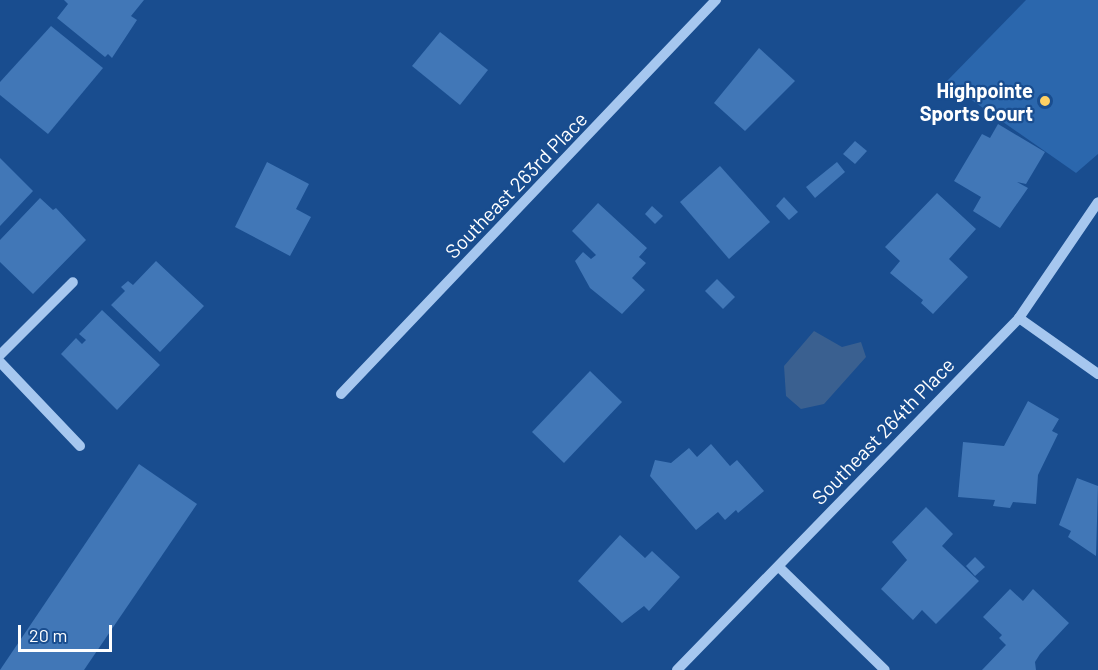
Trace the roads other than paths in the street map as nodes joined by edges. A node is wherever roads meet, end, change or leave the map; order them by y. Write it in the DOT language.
graph roads {
  1 [pos="717,0"];
  2 [pos="1098,202"];
  3 [pos="73,282"];
  4 [pos="1019,318"];
  5 [pos="0,354"];
  6 [pos="0,362"];
  7 [pos="1098,374"];
  8 [pos="341,394"];
  9 [pos="80,446"];
  10 [pos="780,568"];
  11 [pos="677,670"];
  12 [pos="885,670"];
  1 -- 8 [label="street, Southeast 263rd Place"];
  2 -- 4 [label="street, Southeast 264th Place"];
  3 -- 5 [label="street"];
  4 -- 7 [label="street"];
  4 -- 10 [label="street, Southeast 264th Place"];
  6 -- 9 [label="street"];
  10 -- 11 [label="street, Southeast 264th Place"];
  10 -- 12 [label="street"];
}
